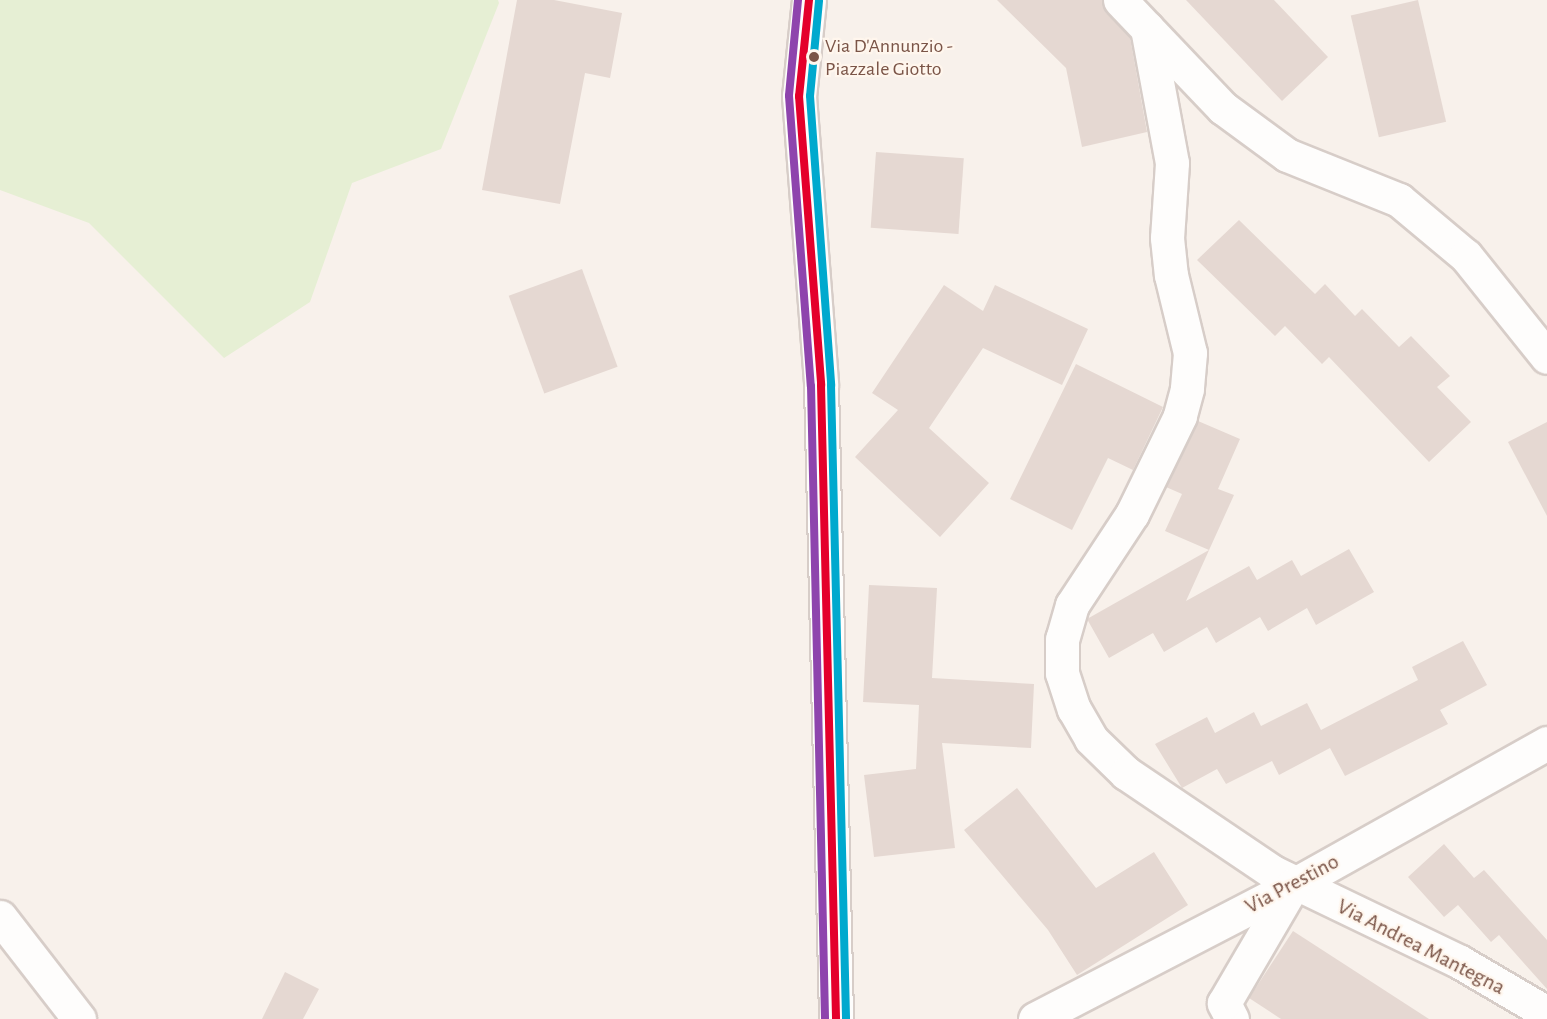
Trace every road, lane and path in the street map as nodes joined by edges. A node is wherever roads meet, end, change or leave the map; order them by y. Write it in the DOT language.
graph roads {
  1 [pos="809,0"];
  2 [pos="1120,0"];
  3 [pos="1147,28"];
  4 [pos="1547,357"];
  5 [pos="1547,743"];
  6 [pos="1293,885"];
  7 [pos="0,917"];
  8 [pos="1547,1013"];
  9 [pos="79,1019"];
  10 [pos="836,1019"];
  11 [pos="1035,1019"];
  12 [pos="1232,1019"];
  1 -- 10 [label="street"];
  2 -- 3 [label="street"];
  3 -- 4 [label="street"];
  3 -- 6 [label="street, Via Andrea Mantegna"];
  5 -- 6 [label="street, Via Prestino"];
  6 -- 8 [label="street, Via Andrea Mantegna"];
  6 -- 11 [label="street, Via Prestino"];
  6 -- 12 [label="street"];
  7 -- 9 [label="street"];
}
